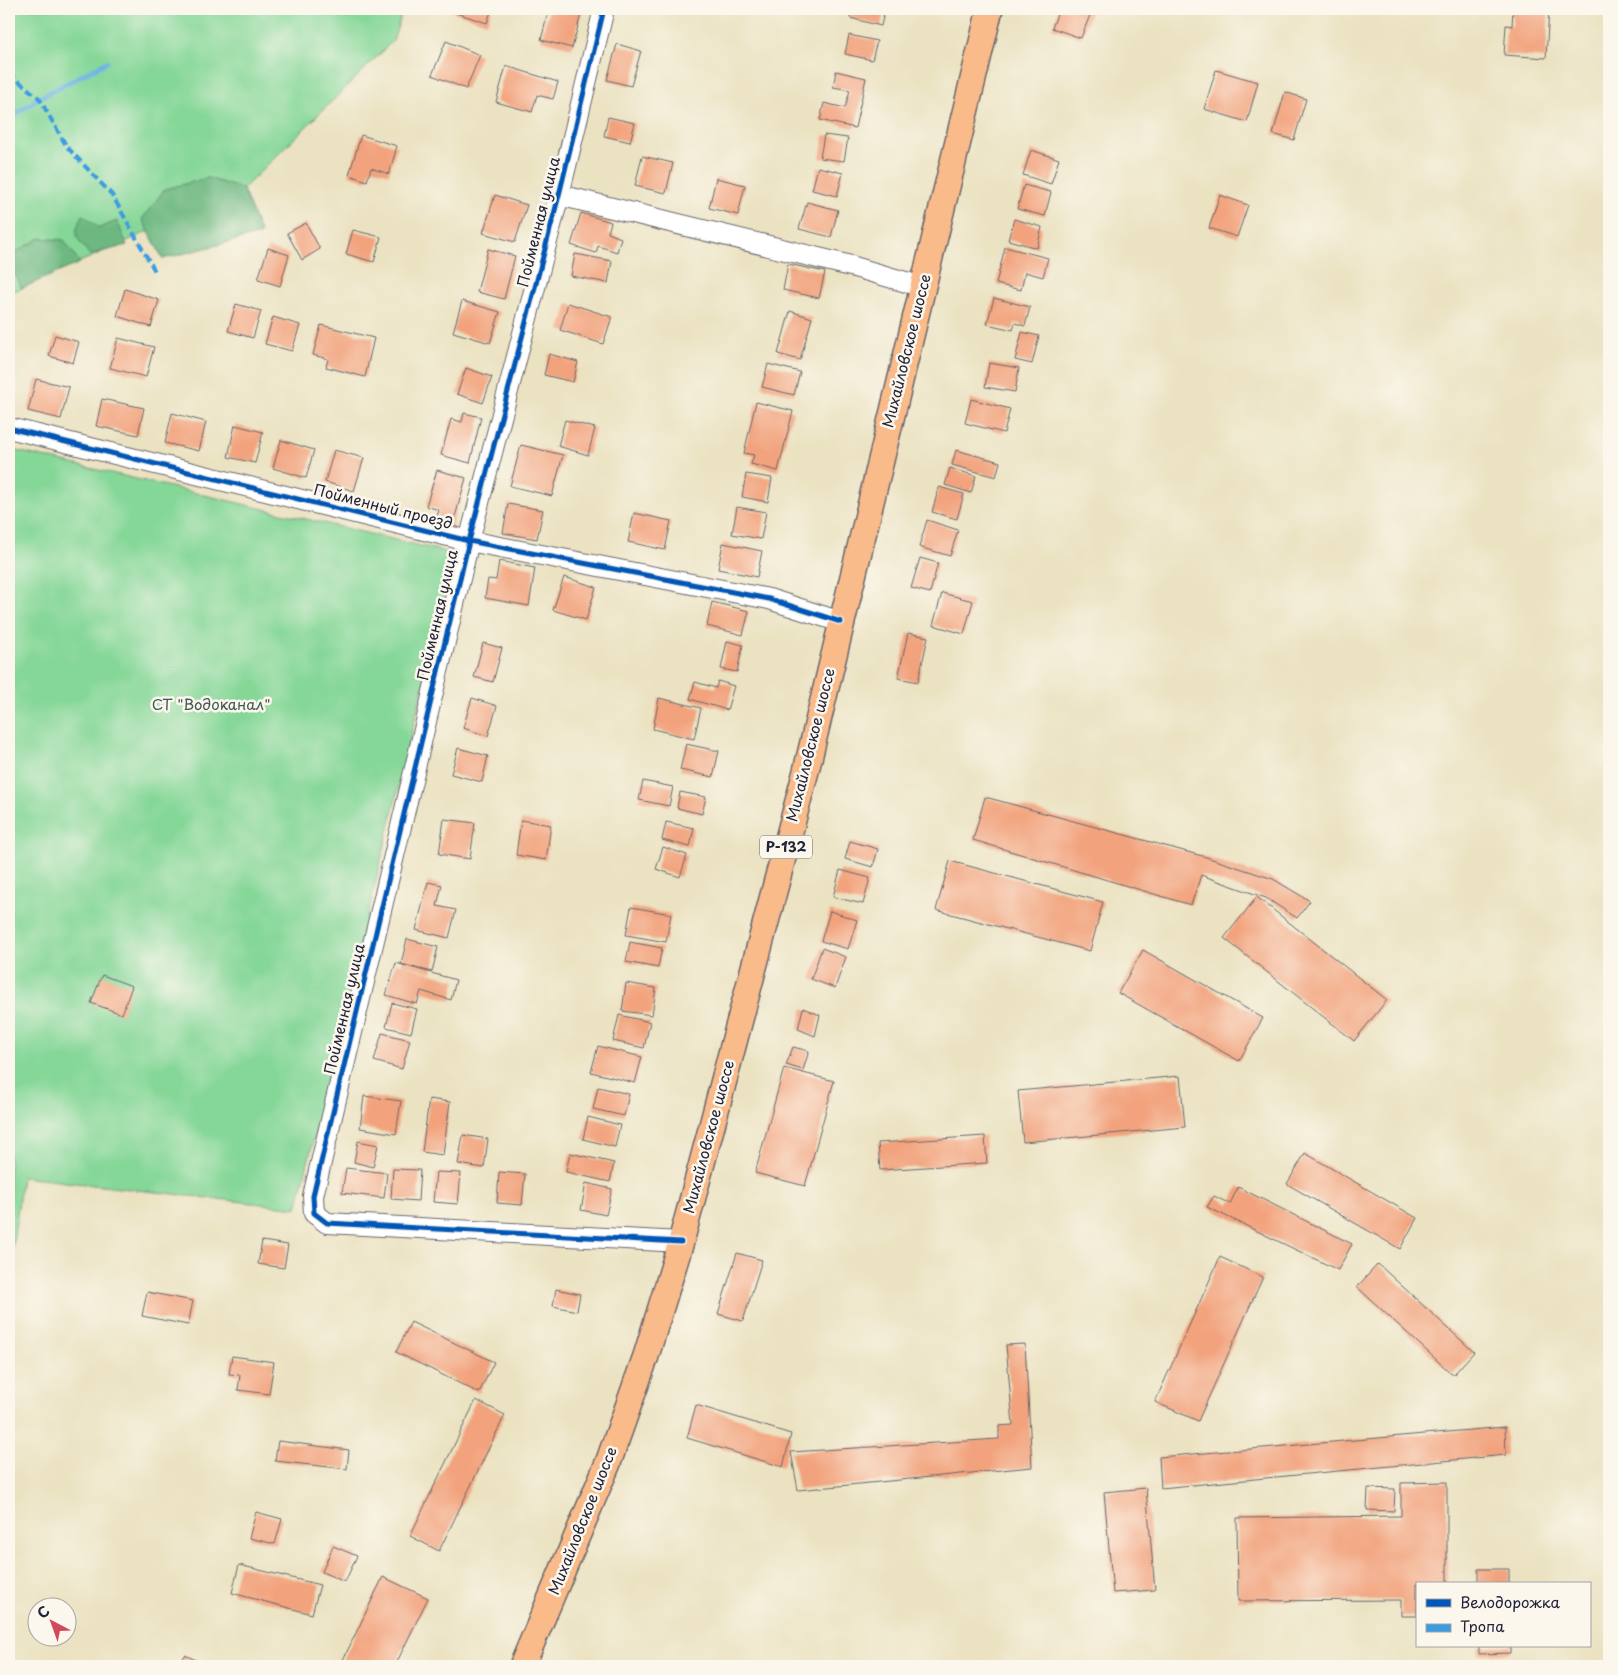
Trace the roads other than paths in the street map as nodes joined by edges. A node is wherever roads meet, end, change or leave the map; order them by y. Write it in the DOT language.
graph roads {
  1 [pos="604,9"];
  2 [pos="990,9"];
  3 [pos="559,195"];
  4 [pos="923,287"];
  5 [pos="9,428"];
  6 [pos="469,541"];
  7 [pos="841,622"];
  8 [pos="681,1242"];
  9 [pos="522,1666"];
  1 -- 3 [label="street, Пойменная улица"];
  2 -- 4 [label="main road, Михайловское шоссе / Р-132"];
  3 -- 4 [label="street"];
  3 -- 6 [label="street, Пойменная улица"];
  4 -- 7 [label="main road, Михайловское шоссе / Р-132"];
  5 -- 6 [label="street, Пойменный проезд"];
  6 -- 7 [label="street, Пойменный проезд"];
  6 -- 8 [label="street, Пойменная улица"];
  7 -- 8 [label="main road, Михайловское шоссе / Р-132"];
  8 -- 9 [label="main road, Михайловское шоссе / Р-132"];
}
